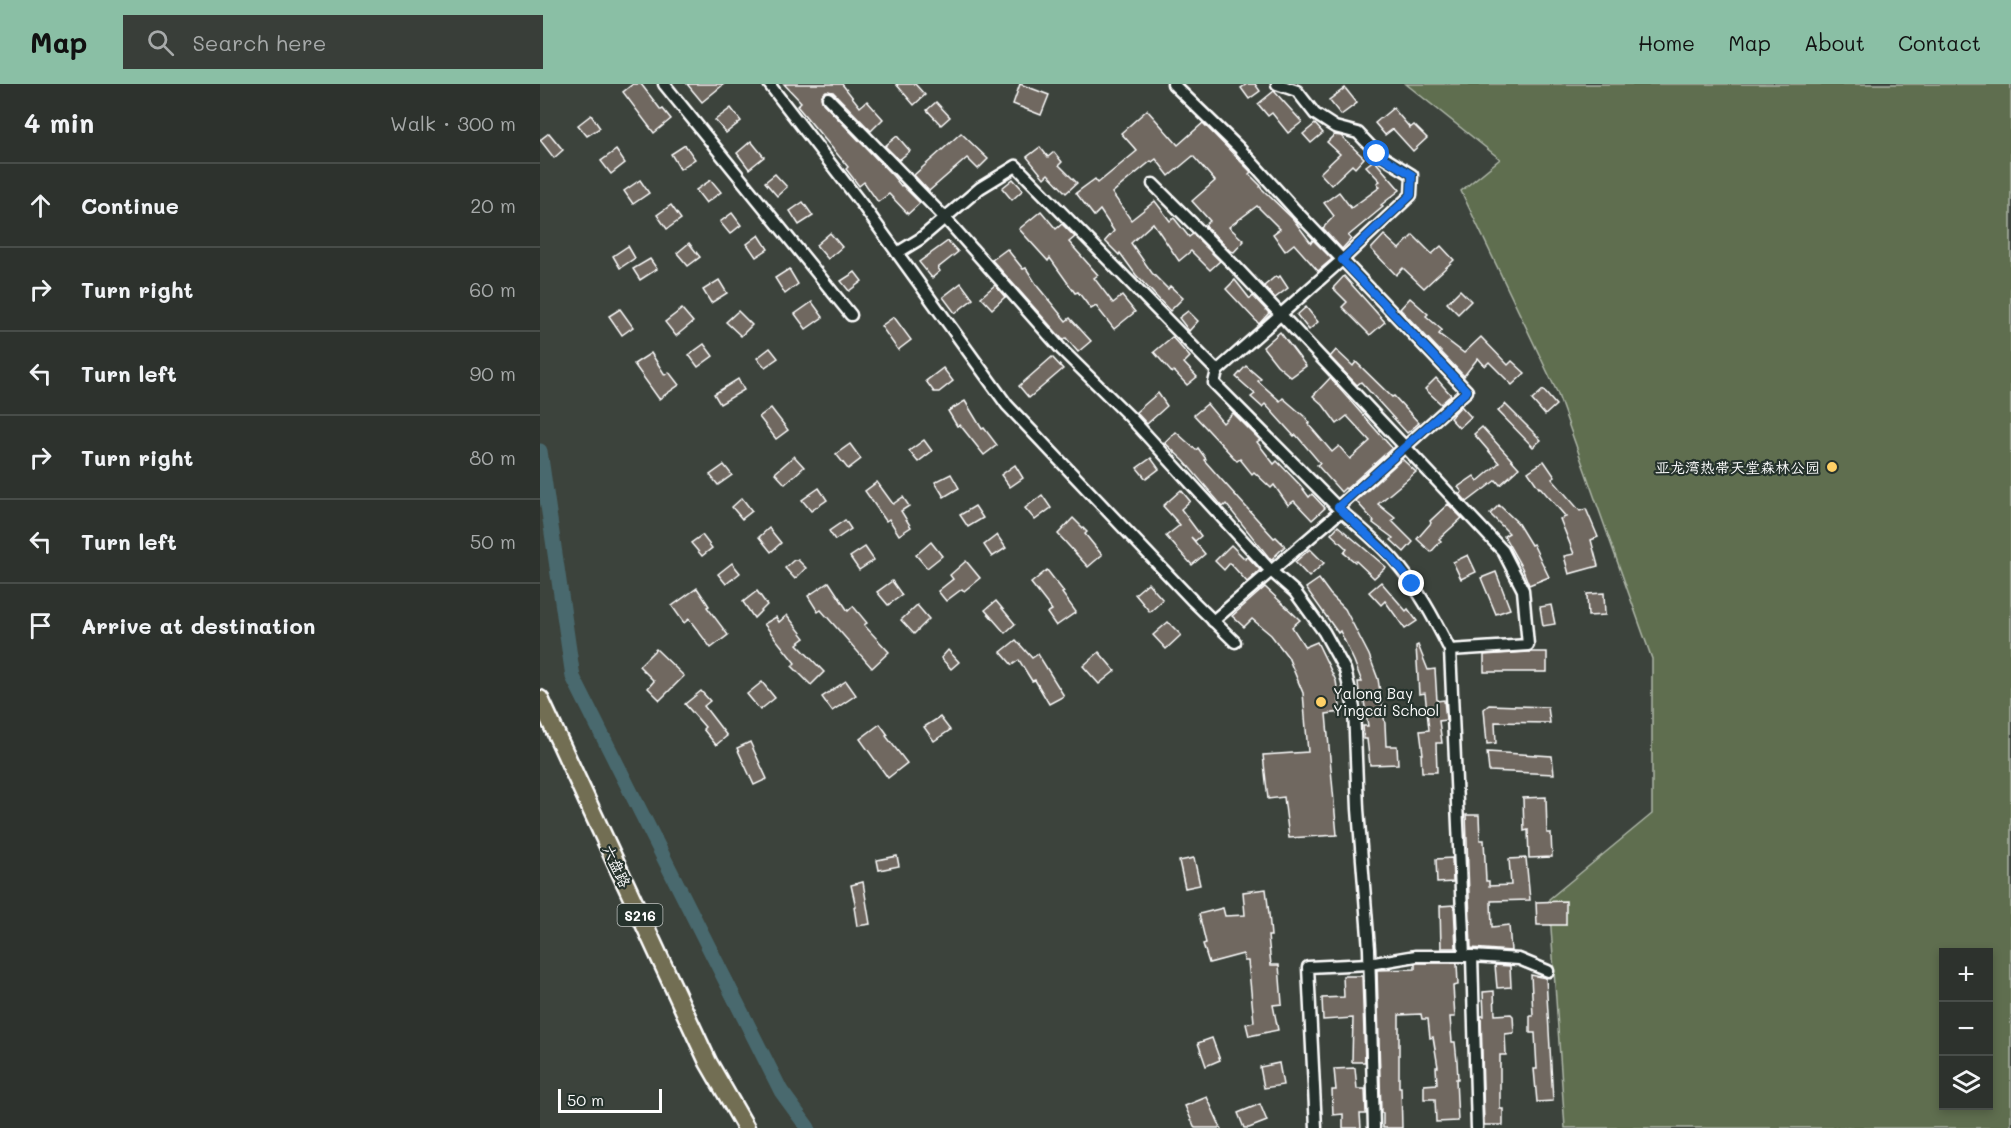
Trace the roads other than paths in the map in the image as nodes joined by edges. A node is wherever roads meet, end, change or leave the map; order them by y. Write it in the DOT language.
graph roads {
  1 [pos="664,84"];
  2 [pos="769,84"];
  3 [pos="1173,84"];
  4 [pos="1278,84"];
  5 [pos="828,98"];
  6 [pos="1152,184"];
  7 [pos="945,218"];
  8 [pos="897,253"];
  9 [pos="1342,260"];
  10 [pos="851,315"];
  11 [pos="1280,315"];
  12 [pos="1217,371"];
  13 [pos="1405,446"];
  14 [pos="1339,509"];
  15 [pos="1271,571"];
  16 [pos="1213,621"];
  17 [pos="1235,642"];
  18 [pos="1450,650"];
  19 [pos="540,699"];
  20 [pos="1468,956"];
  21 [pos="1370,964"];
  22 [pos="1548,971"];
  23 [pos="746,1128"];
  24 [pos="1316,1128"];
  25 [pos="1374,1128"];
  26 [pos="1477,1128"];
  1 -- 10 [label="street"];
  2 -- 8 [label="street"];
  3 -- 9 [label="street"];
  4 -- 9 [label="street"];
  5 -- 7 [label="street"];
  6 -- 11 [label="street"];
  7 -- 8 [label="street"];
  7 -- 12 [label="street"];
  7 -- 15 [label="street"];
  8 -- 16 [label="street"];
  9 -- 11 [label="street"];
  9 -- 13 [label="street"];
  11 -- 12 [label="street"];
  11 -- 13 [label="street"];
  12 -- 14 [label="street"];
  13 -- 14 [label="street"];
  13 -- 18 [label="street"];
  14 -- 15 [label="street"];
  14 -- 18 [label="street"];
  15 -- 16 [label="street"];
  15 -- 21 [label="street"];
  16 -- 17 [label="street"];
  18 -- 20 [label="street"];
  19 -- 23 [label="main road, 六盘路 / S216"];
  20 -- 21 [label="street"];
  20 -- 22 [label="street"];
  20 -- 26 [label="street"];
  21 -- 24 [label="street"];
  21 -- 25 [label="street"];
}
